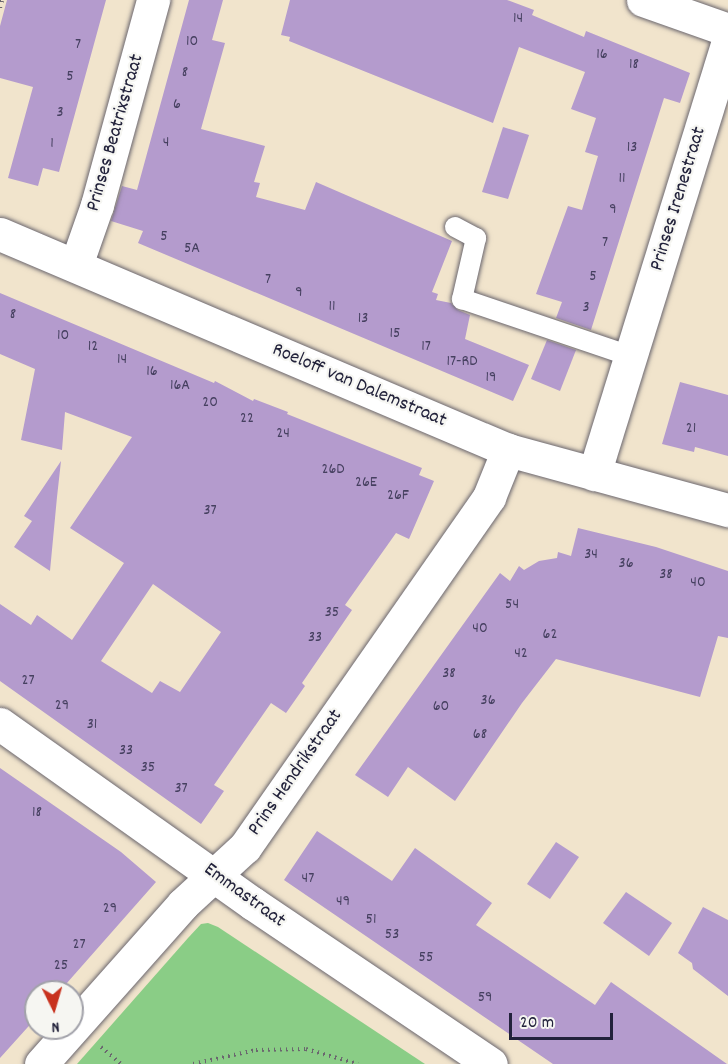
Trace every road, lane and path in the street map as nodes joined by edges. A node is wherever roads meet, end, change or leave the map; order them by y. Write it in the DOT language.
graph roads {
  1 [pos="2,0"];
  2 [pos="153,0"];
  3 [pos="643,0"];
  4 [pos="0,8"];
  5 [pos="728,30"];
  6 [pos="728,42"];
  7 [pos="455,227"];
  8 [pos="0,234"];
  9 [pos="75,264"];
  10 [pos="630,356"];
  11 [pos="508,450"];
  12 [pos="594,474"];
  13 [pos="728,510"];
  14 [pos="0,724"];
  15 [pos="216,875"];
  16 [pos="41,1064"];
  17 [pos="192,1064"];
  18 [pos="358,1064"];
  19 [pos="491,1064"];
  1 -- 4 [label="path"];
  2 -- 9 [label="street, Prinses Beatrixstraat"];
  3 -- 5 [label="street"];
  6 -- 10 [label="street, Prinses Irenestraat"];
  7 -- 10 [label="lane"];
  8 -- 9 [label="street, Roeloff van Dalemstraat"];
  9 -- 11 [label="street, Roeloff van Dalemstraat"];
  10 -- 12 [label="street, Prinses Irenestraat"];
  11 -- 12 [label="street, Roeloff van Dalemstraat"];
  11 -- 15 [label="street, Prins Hendrikstraat"];
  12 -- 13 [label="street, Roeloff van Dalemstraat"];
  14 -- 15 [label="street, Emmastraat"];
  15 -- 16 [label="street, Prins Hendrikstraat"];
  15 -- 19 [label="street, Emmastraat"];
  17 -- 18 [label="path"];
}
